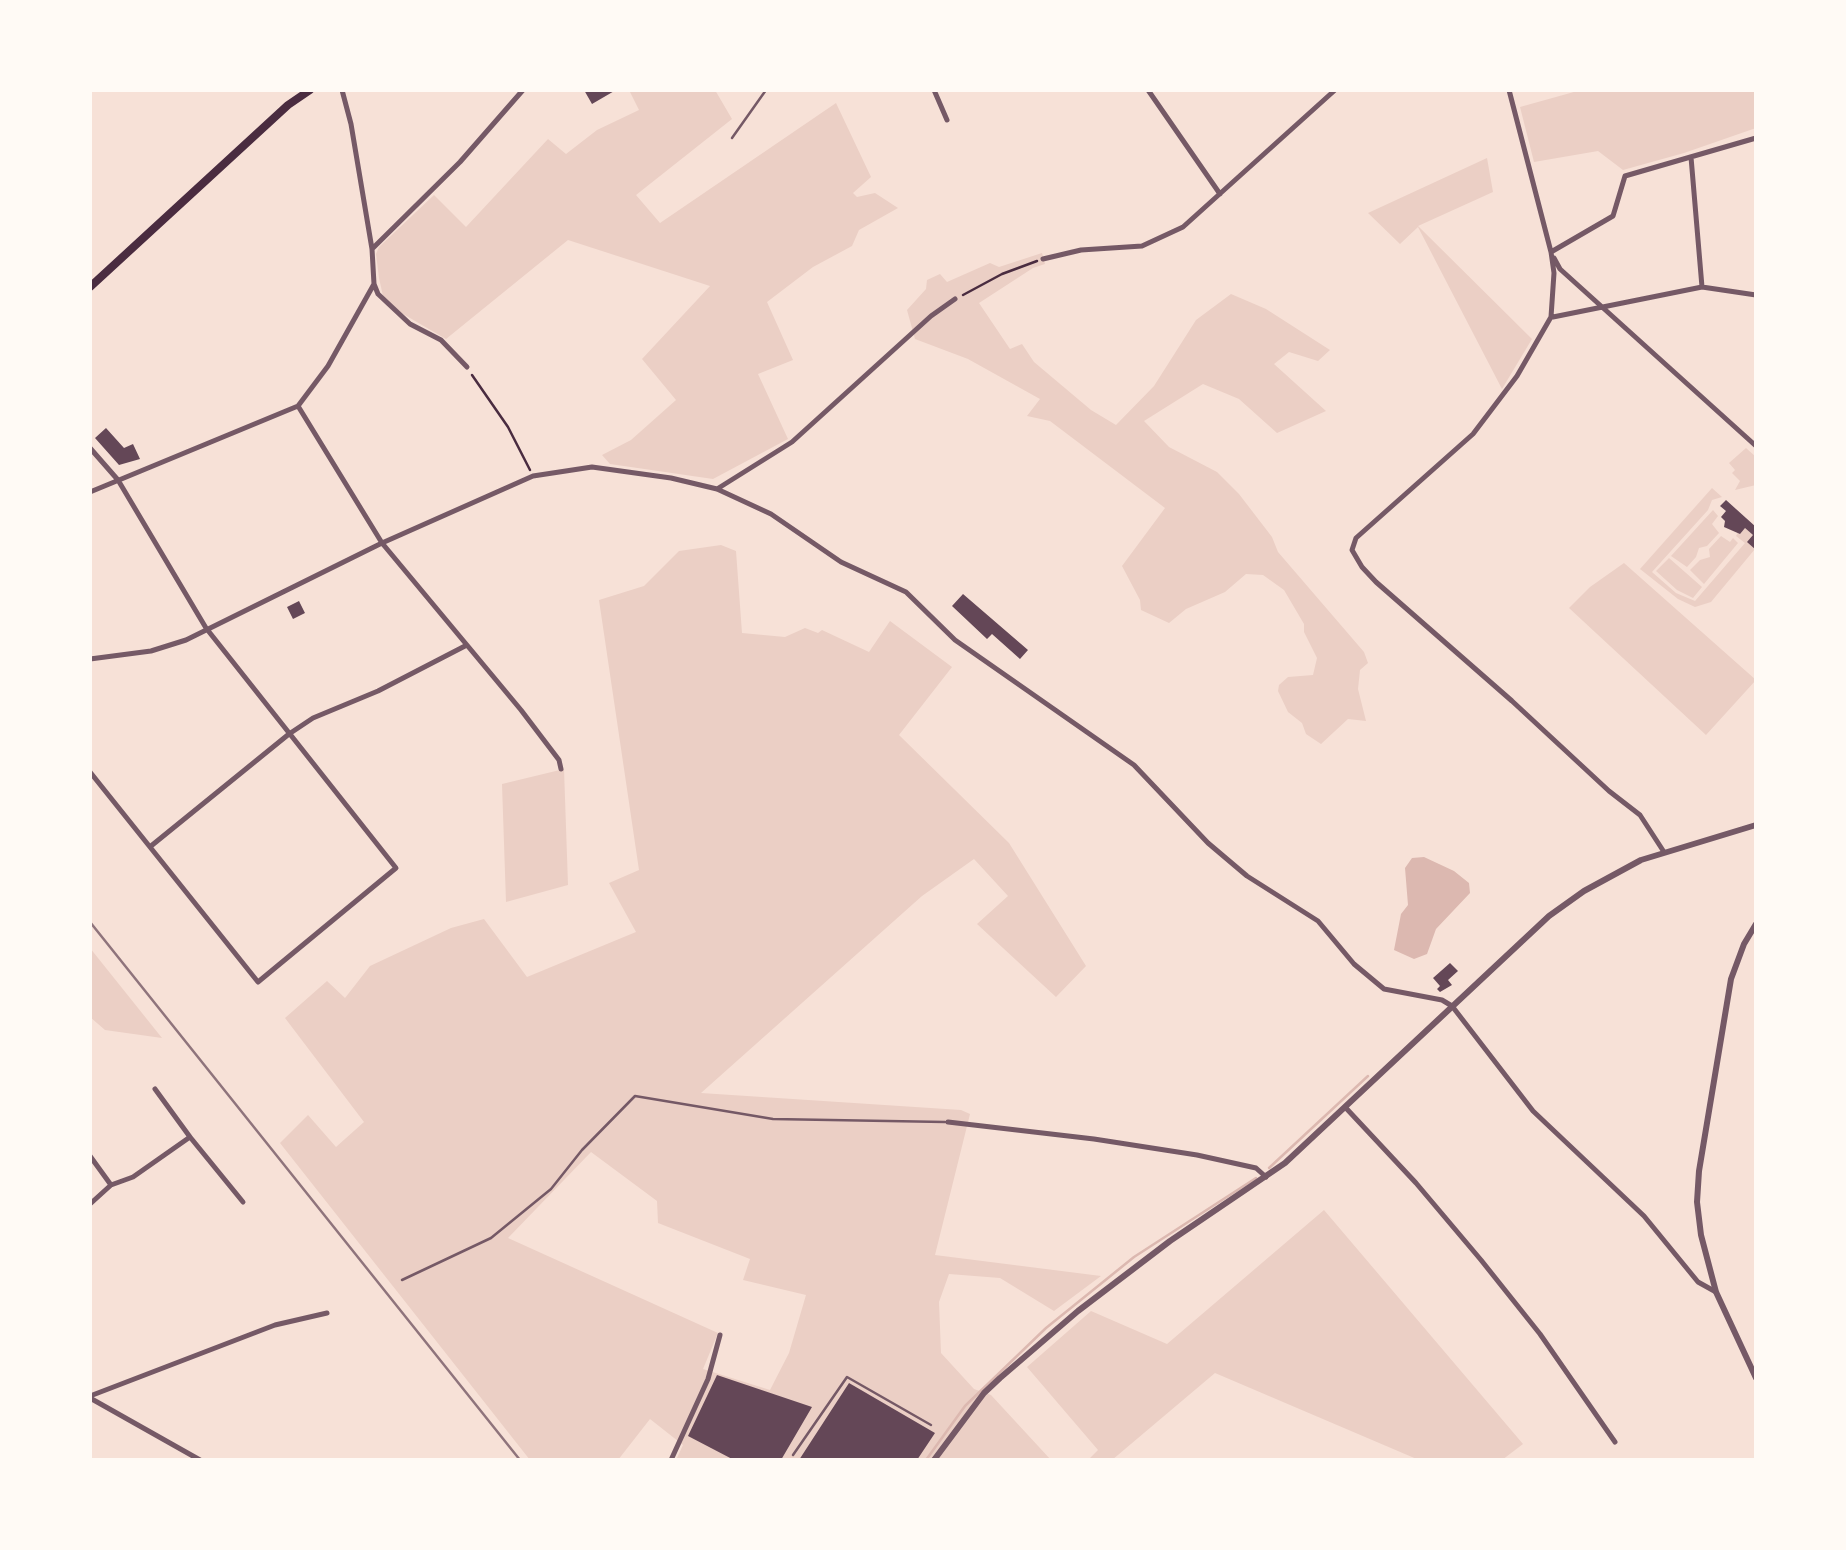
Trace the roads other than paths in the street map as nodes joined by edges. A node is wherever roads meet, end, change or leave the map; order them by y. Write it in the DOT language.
graph roads {
  1 [pos="309,90"];
  2 [pos="342,90"];
  3 [pos="524,90"];
  4 [pos="766,90"];
  5 [pos="934,90"];
  6 [pos="1148,90"];
  7 [pos="1335,90"];
  8 [pos="1509,90"];
  9 [pos="947,120"];
  10 [pos="732,138"];
  11 [pos="1756,138"];
  12 [pos="1691,157"];
  13 [pos="1220,194"];
  14 [pos="372,249"];
  15 [pos="1551,252"];
  16 [pos="1044,259"];
  17 [pos="374,284"];
  18 [pos="90,287"];
  19 [pos="1702,287"];
  20 [pos="1756,295"];
  21 [pos="954,300"];
  22 [pos="1604,308"];
  23 [pos="1552,317"];
  24 [pos="467,367"];
  25 [pos="298,406"];
  26 [pos="1756,446"];
  27 [pos="90,448"];
  28 [pos="118,480"];
  29 [pos="717,489"];
  30 [pos="90,492"];
  31 [pos="382,544"];
  32 [pos="206,628"];
  33 [pos="465,646"];
  34 [pos="90,659"];
  35 [pos="290,734"];
  36 [pos="561,769"];
  37 [pos="90,772"];
  38 [pos="1756,825"];
  39 [pos="150,846"];
  40 [pos="1664,852"];
  41 [pos="1756,924"];
  42 [pos="1452,1006"];
  43 [pos="155,1088"];
  44 [pos="1346,1107"];
  45 [pos="948,1122"];
  46 [pos="190,1137"];
  47 [pos="90,1156"];
  48 [pos="1266,1177"];
  49 [pos="111,1184"];
  50 [pos="243,1202"];
  51 [pos="90,1204"];
  52 [pos="402,1280"];
  53 [pos="1716,1292"];
  54 [pos="327,1313"];
  55 [pos="720,1335"];
  56 [pos="1756,1378"];
  57 [pos="90,1397"];
  58 [pos="931,1425"];
  59 [pos="1615,1442"];
  60 [pos="793,1455"];
  61 [pos="200,1460"];
  62 [pos="671,1460"];
  63 [pos="934,1460"];
  1 -- 18 [label="main road"];
  2 -- 14 [label="street"];
  3 -- 14 [label="street"];
  4 -- 10 [label="lane"];
  5 -- 9 [label="street"];
  6 -- 13 [label="street"];
  7 -- 13 [label="street"];
  8 -- 15 [label="street"];
  11 -- 12 [label="street"];
  12 -- 15 [label="street"];
  12 -- 19 [label="street"];
  13 -- 16 [label="street"];
  14 -- 17 [label="street"];
  15 -- 22 [label="street"];
  15 -- 23 [label="street"];
  17 -- 24 [label="street"];
  17 -- 25 [label="street"];
  19 -- 20 [label="street"];
  19 -- 22 [label="street"];
  21 -- 29 [label="street"];
  22 -- 23 [label="street"];
  22 -- 26 [label="street"];
  23 -- 40 [label="street"];
  25 -- 28 [label="street"];
  25 -- 31 [label="street"];
  27 -- 28 [label="street"];
  28 -- 30 [label="street"];
  28 -- 32 [label="street"];
  29 -- 31 [label="street"];
  29 -- 42 [label="street"];
  31 -- 32 [label="street"];
  31 -- 33 [label="street"];
  32 -- 34 [label="street"];
  32 -- 35 [label="street"];
  33 -- 35 [label="street"];
  33 -- 36 [label="street"];
  35 -- 39 [label="street"];
  35 -- 39 [label="street"];
  37 -- 39 [label="street"];
  38 -- 40 [label="street"];
  40 -- 42 [label="street"];
  41 -- 53 [label="street"];
  42 -- 44 [label="street"];
  42 -- 53 [label="street"];
  43 -- 46 [label="street"];
  44 -- 48 [label="street"];
  44 -- 59 [label="street"];
  45 -- 48 [label="street"];
  45 -- 52 [label="lane"];
  46 -- 49 [label="street"];
  46 -- 50 [label="street"];
  47 -- 49 [label="street"];
  48 -- 63 [label="street"];
  49 -- 51 [label="street"];
  53 -- 56 [label="street"];
  54 -- 57 [label="street"];
  55 -- 62 [label="street"];
  57 -- 61 [label="street"];
  58 -- 60 [label="lane"];
}
